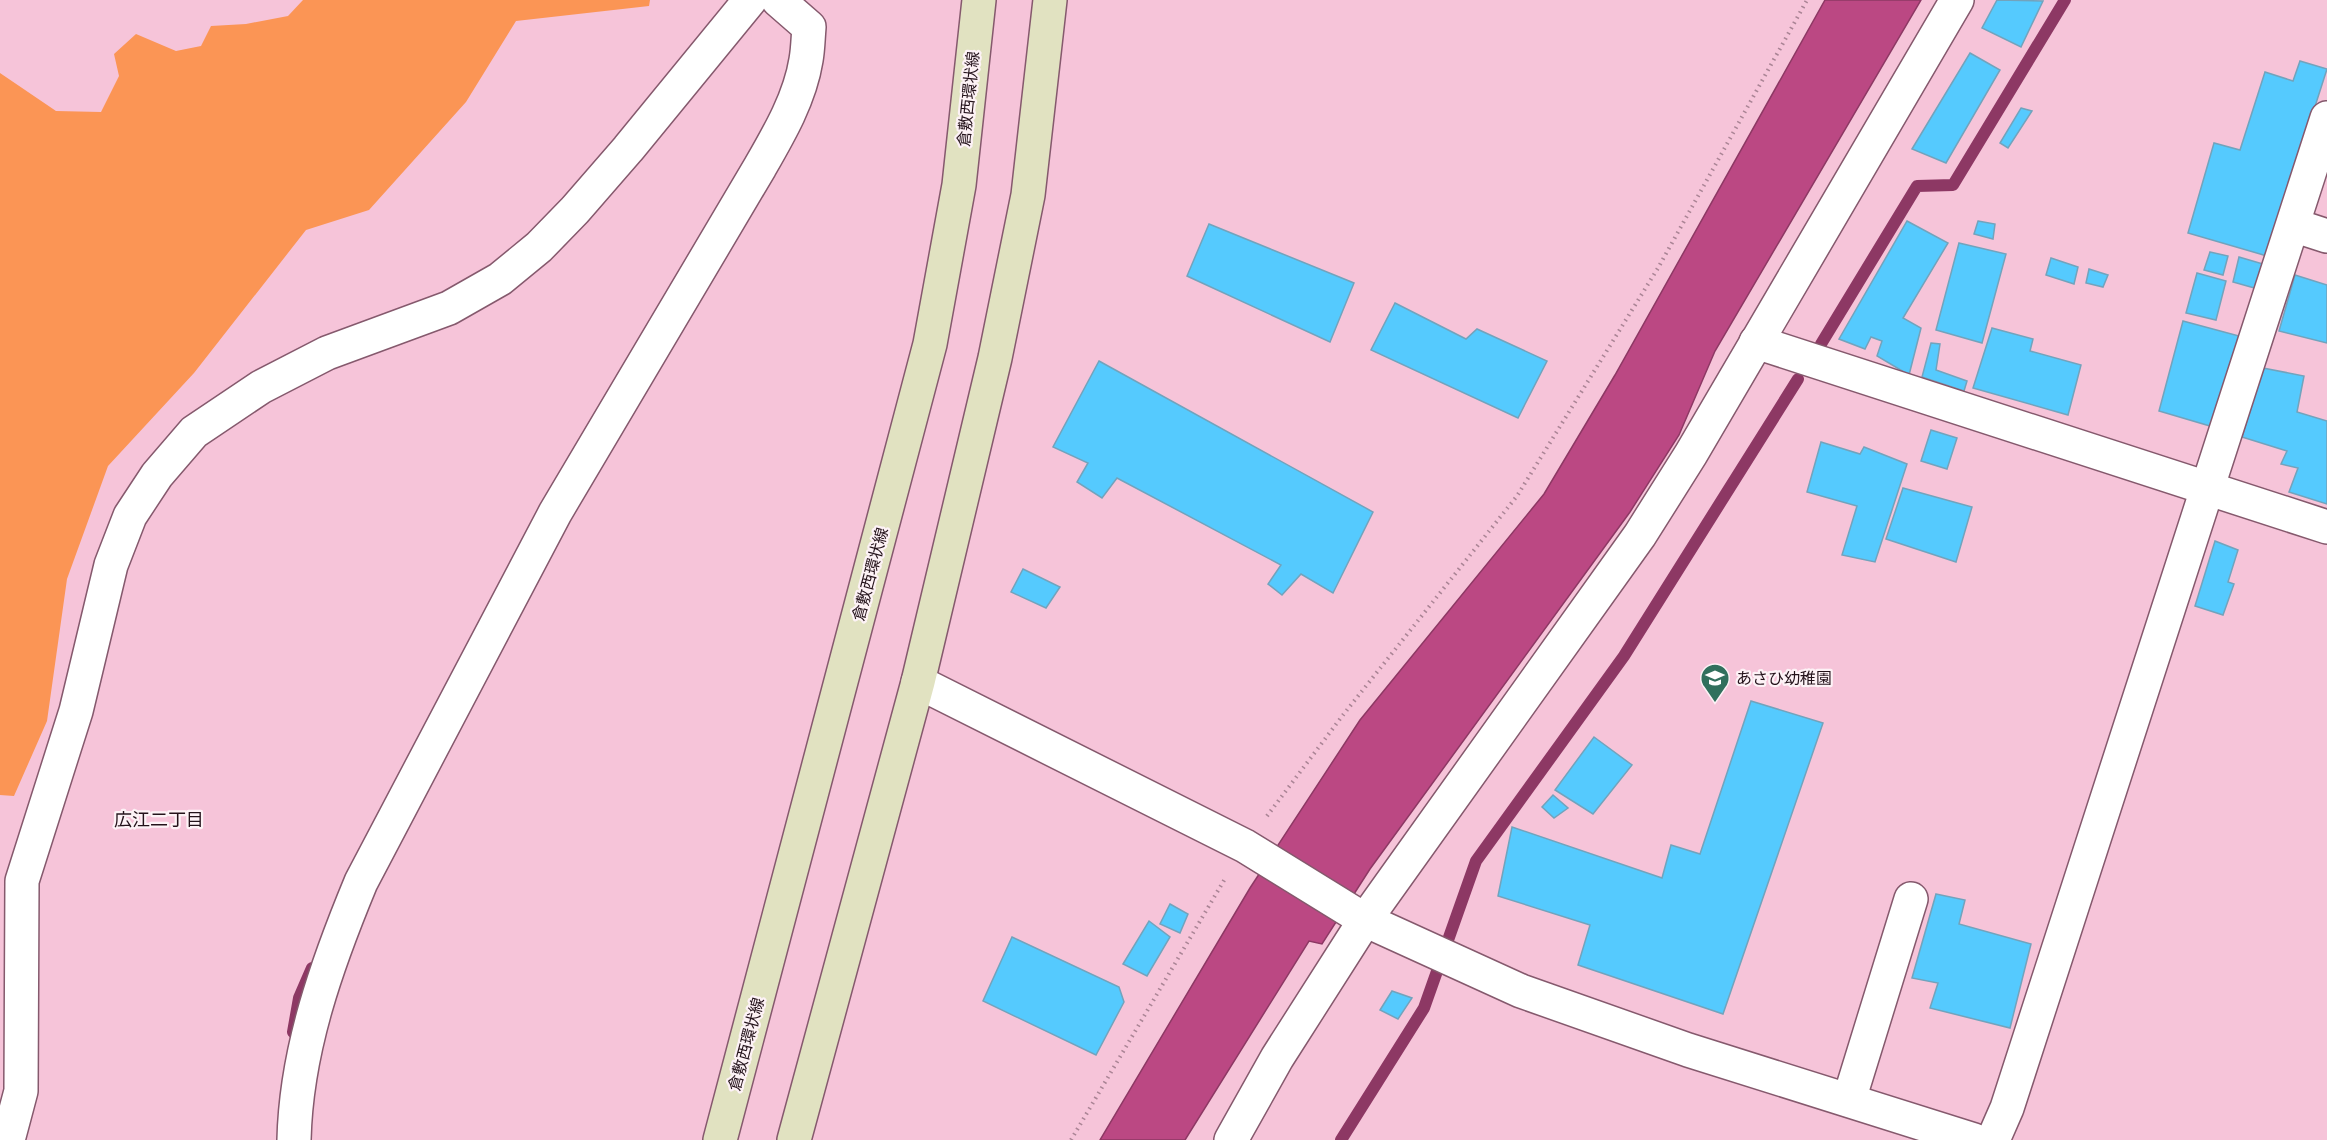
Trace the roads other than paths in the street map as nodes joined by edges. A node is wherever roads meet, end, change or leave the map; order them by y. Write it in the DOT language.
graph roads {
  1 [pos="750,0"];
  2 [pos="778,0"];
  3 [pos="979,0"];
  4 [pos="1050,0"];
  5 [pos="1958,0"];
  6 [pos="2327,118"];
  7 [pos="2293,225"];
  8 [pos="2327,236"];
  9 [pos="1756,342"];
  10 [pos="2208,489"];
  11 [pos="2327,527"];
  12 [pos="918,682"];
  13 [pos="1911,899"];
  14 [pos="1357,915"];
  15 [pos="1849,1100"];
  16 [pos="8,1140"];
  17 [pos="294,1140"];
  18 [pos="720,1140"];
  19 [pos="794,1140"];
  20 [pos="1231,1140"];
  21 [pos="1974,1140"];
  22 [pos="1993,1140"];
  1 -- 16 [label="street"];
  2 -- 17 [label="street"];
  3 -- 18 [label="main road, 倉敷西環状線"];
  4 -- 12 [label="main road"];
  5 -- 9 [label="street"];
  6 -- 7 [label="street"];
  7 -- 8 [label="street"];
  7 -- 10 [label="street"];
  9 -- 10 [label="street"];
  9 -- 14 [label="street"];
  10 -- 11 [label="street"];
  10 -- 22 [label="street"];
  12 -- 14 [label="street"];
  12 -- 19 [label="main road"];
  13 -- 15 [label="street"];
  14 -- 15 [label="street"];
  14 -- 20 [label="street"];
  15 -- 21 [label="street"];
}
